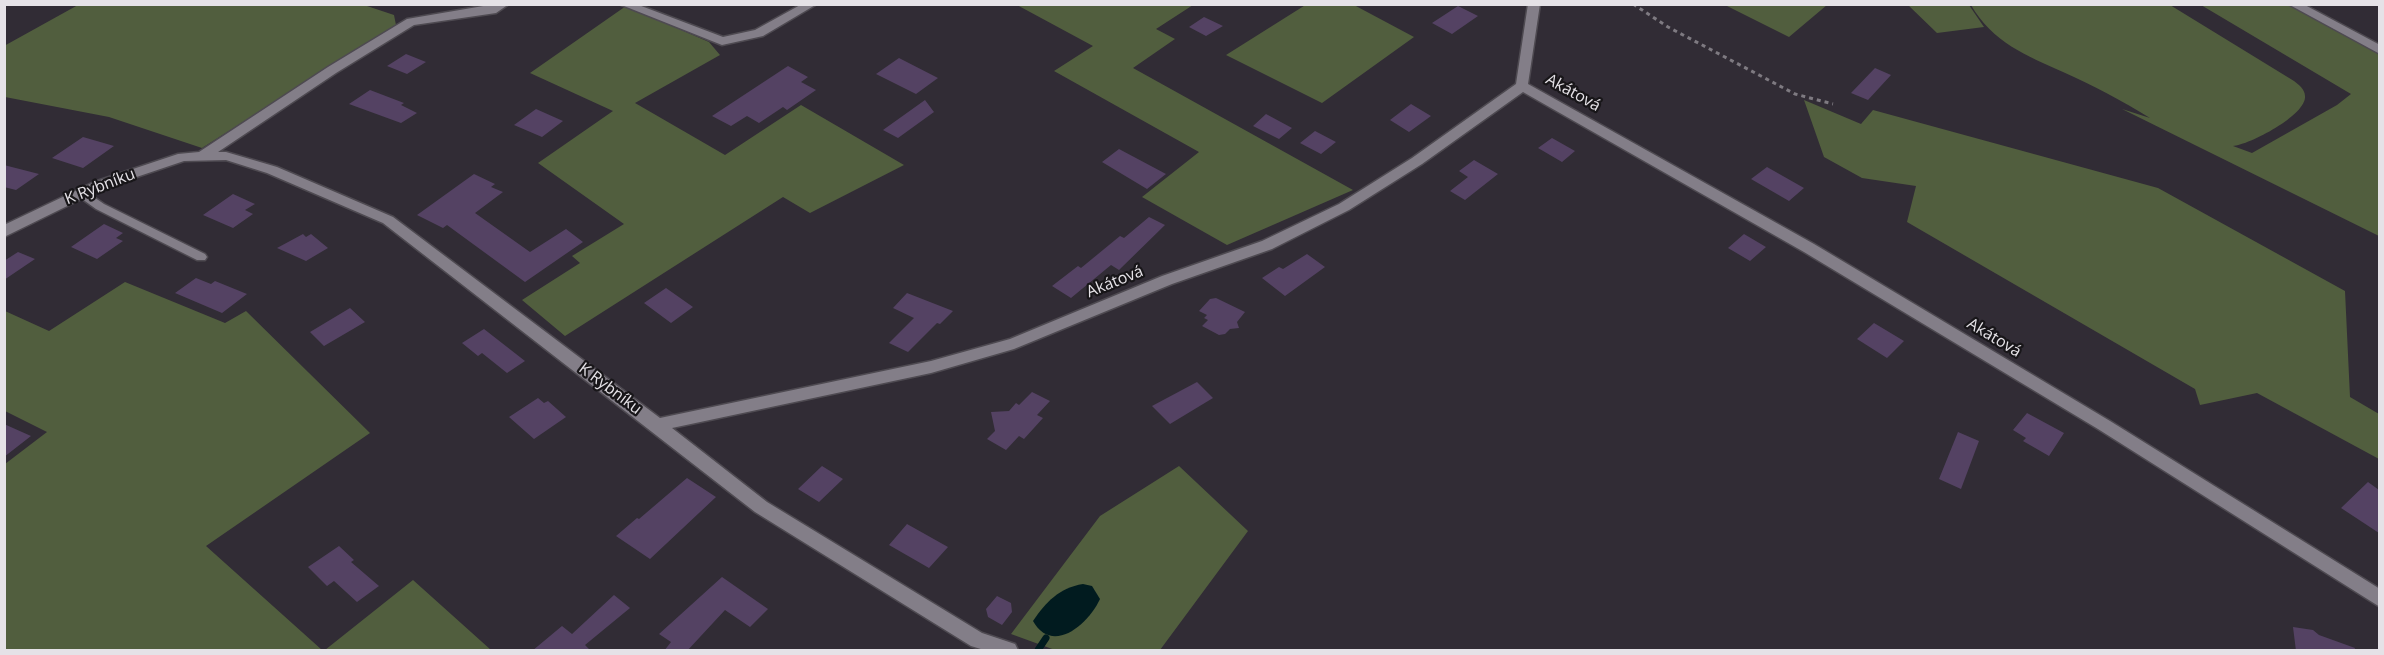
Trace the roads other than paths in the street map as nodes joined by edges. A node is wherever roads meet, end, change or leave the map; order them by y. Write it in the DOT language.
graph roads {
  1 [pos="504,4"];
  2 [pos="624,4"];
  3 [pos="812,4"];
  4 [pos="1533,4"];
  5 [pos="2293,4"];
  6 [pos="2379,50"];
  7 [pos="1522,86"];
  8 [pos="201,157"];
  9 [pos="82,193"];
  10 [pos="4,232"];
  11 [pos="201,257"];
  12 [pos="657,425"];
  13 [pos="2379,599"];
  14 [pos="1009,651"];
  1 -- 8 [label="street, K Rybníku"];
  2 -- 3 [label="street"];
  4 -- 7 [label="street"];
  5 -- 6 [label="street"];
  7 -- 12 [label="street, Akátová"];
  7 -- 13 [label="street, Akátová"];
  8 -- 9 [label="street, K Rybníku"];
  8 -- 12 [label="street, K Rybníku"];
  9 -- 10 [label="street, K Rybníku"];
  9 -- 11 [label="lane"];
  12 -- 14 [label="street, K Rybníku"];
}
